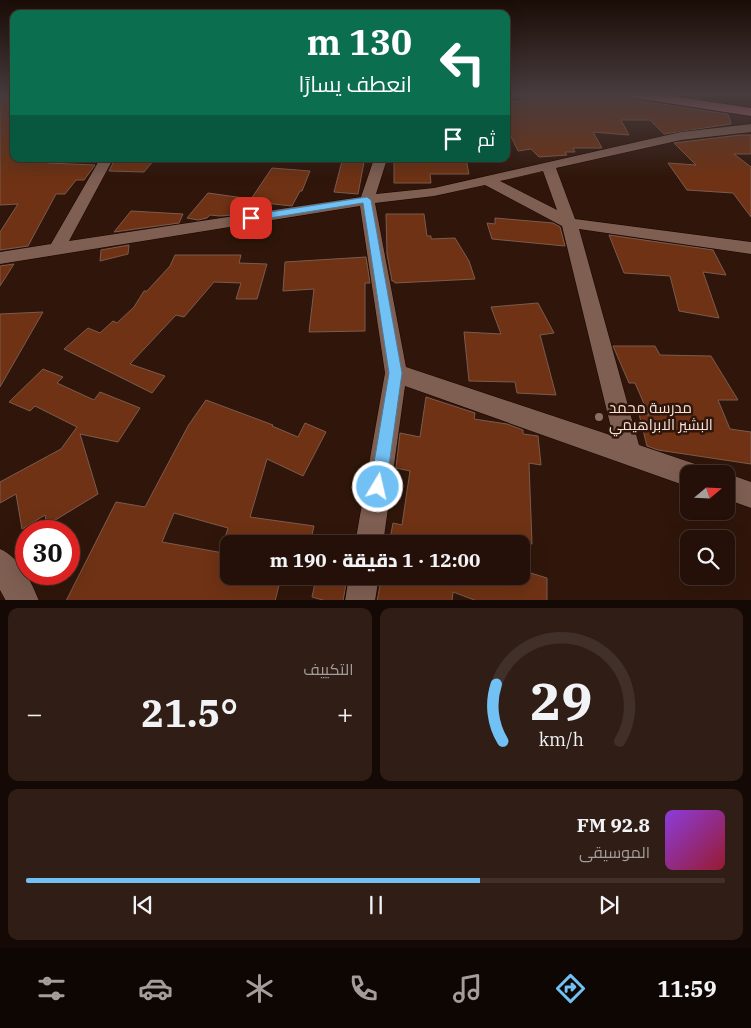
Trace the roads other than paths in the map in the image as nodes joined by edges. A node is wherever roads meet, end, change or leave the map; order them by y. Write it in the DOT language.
graph roads {
  1 [pos="751,128"];
  2 [pos="104,162"];
  3 [pos="379,162"];
  4 [pos="548,166"];
  5 [pos="487,180"];
  6 [pos="367,200"];
  7 [pos="569,223"];
  8 [pos="751,248"];
  9 [pos="57,249"];
  10 [pos="0,258"];
  11 [pos="396,373"];
  12 [pos="629,453"];
  13 [pos="680,471"];
  14 [pos="735,489"];
  15 [pos="751,495"];
  16 [pos="370,535"];
  17 [pos="0,563"];
  18 [pos="362,585"];
  19 [pos="24,600"];
  20 [pos="360,600"];
  1 -- 4 [label="street"];
  2 -- 9 [label="street"];
  3 -- 6 [label="street"];
  4 -- 5 [label="street"];
  4 -- 7 [label="street"];
  5 -- 6 [label="street"];
  5 -- 7 [label="street"];
  6 -- 9 [label="street"];
  6 -- 11 [label="street"];
  7 -- 8 [label="street"];
  7 -- 12 [label="street"];
  9 -- 10 [label="street"];
  11 -- 12 [label="street"];
  11 -- 16 [label="street"];
  12 -- 13 [label="street"];
  14 -- 15 [label="street"];
  17 -- 19 [label="street"];
  18 -- 20 [label="street"];
}
